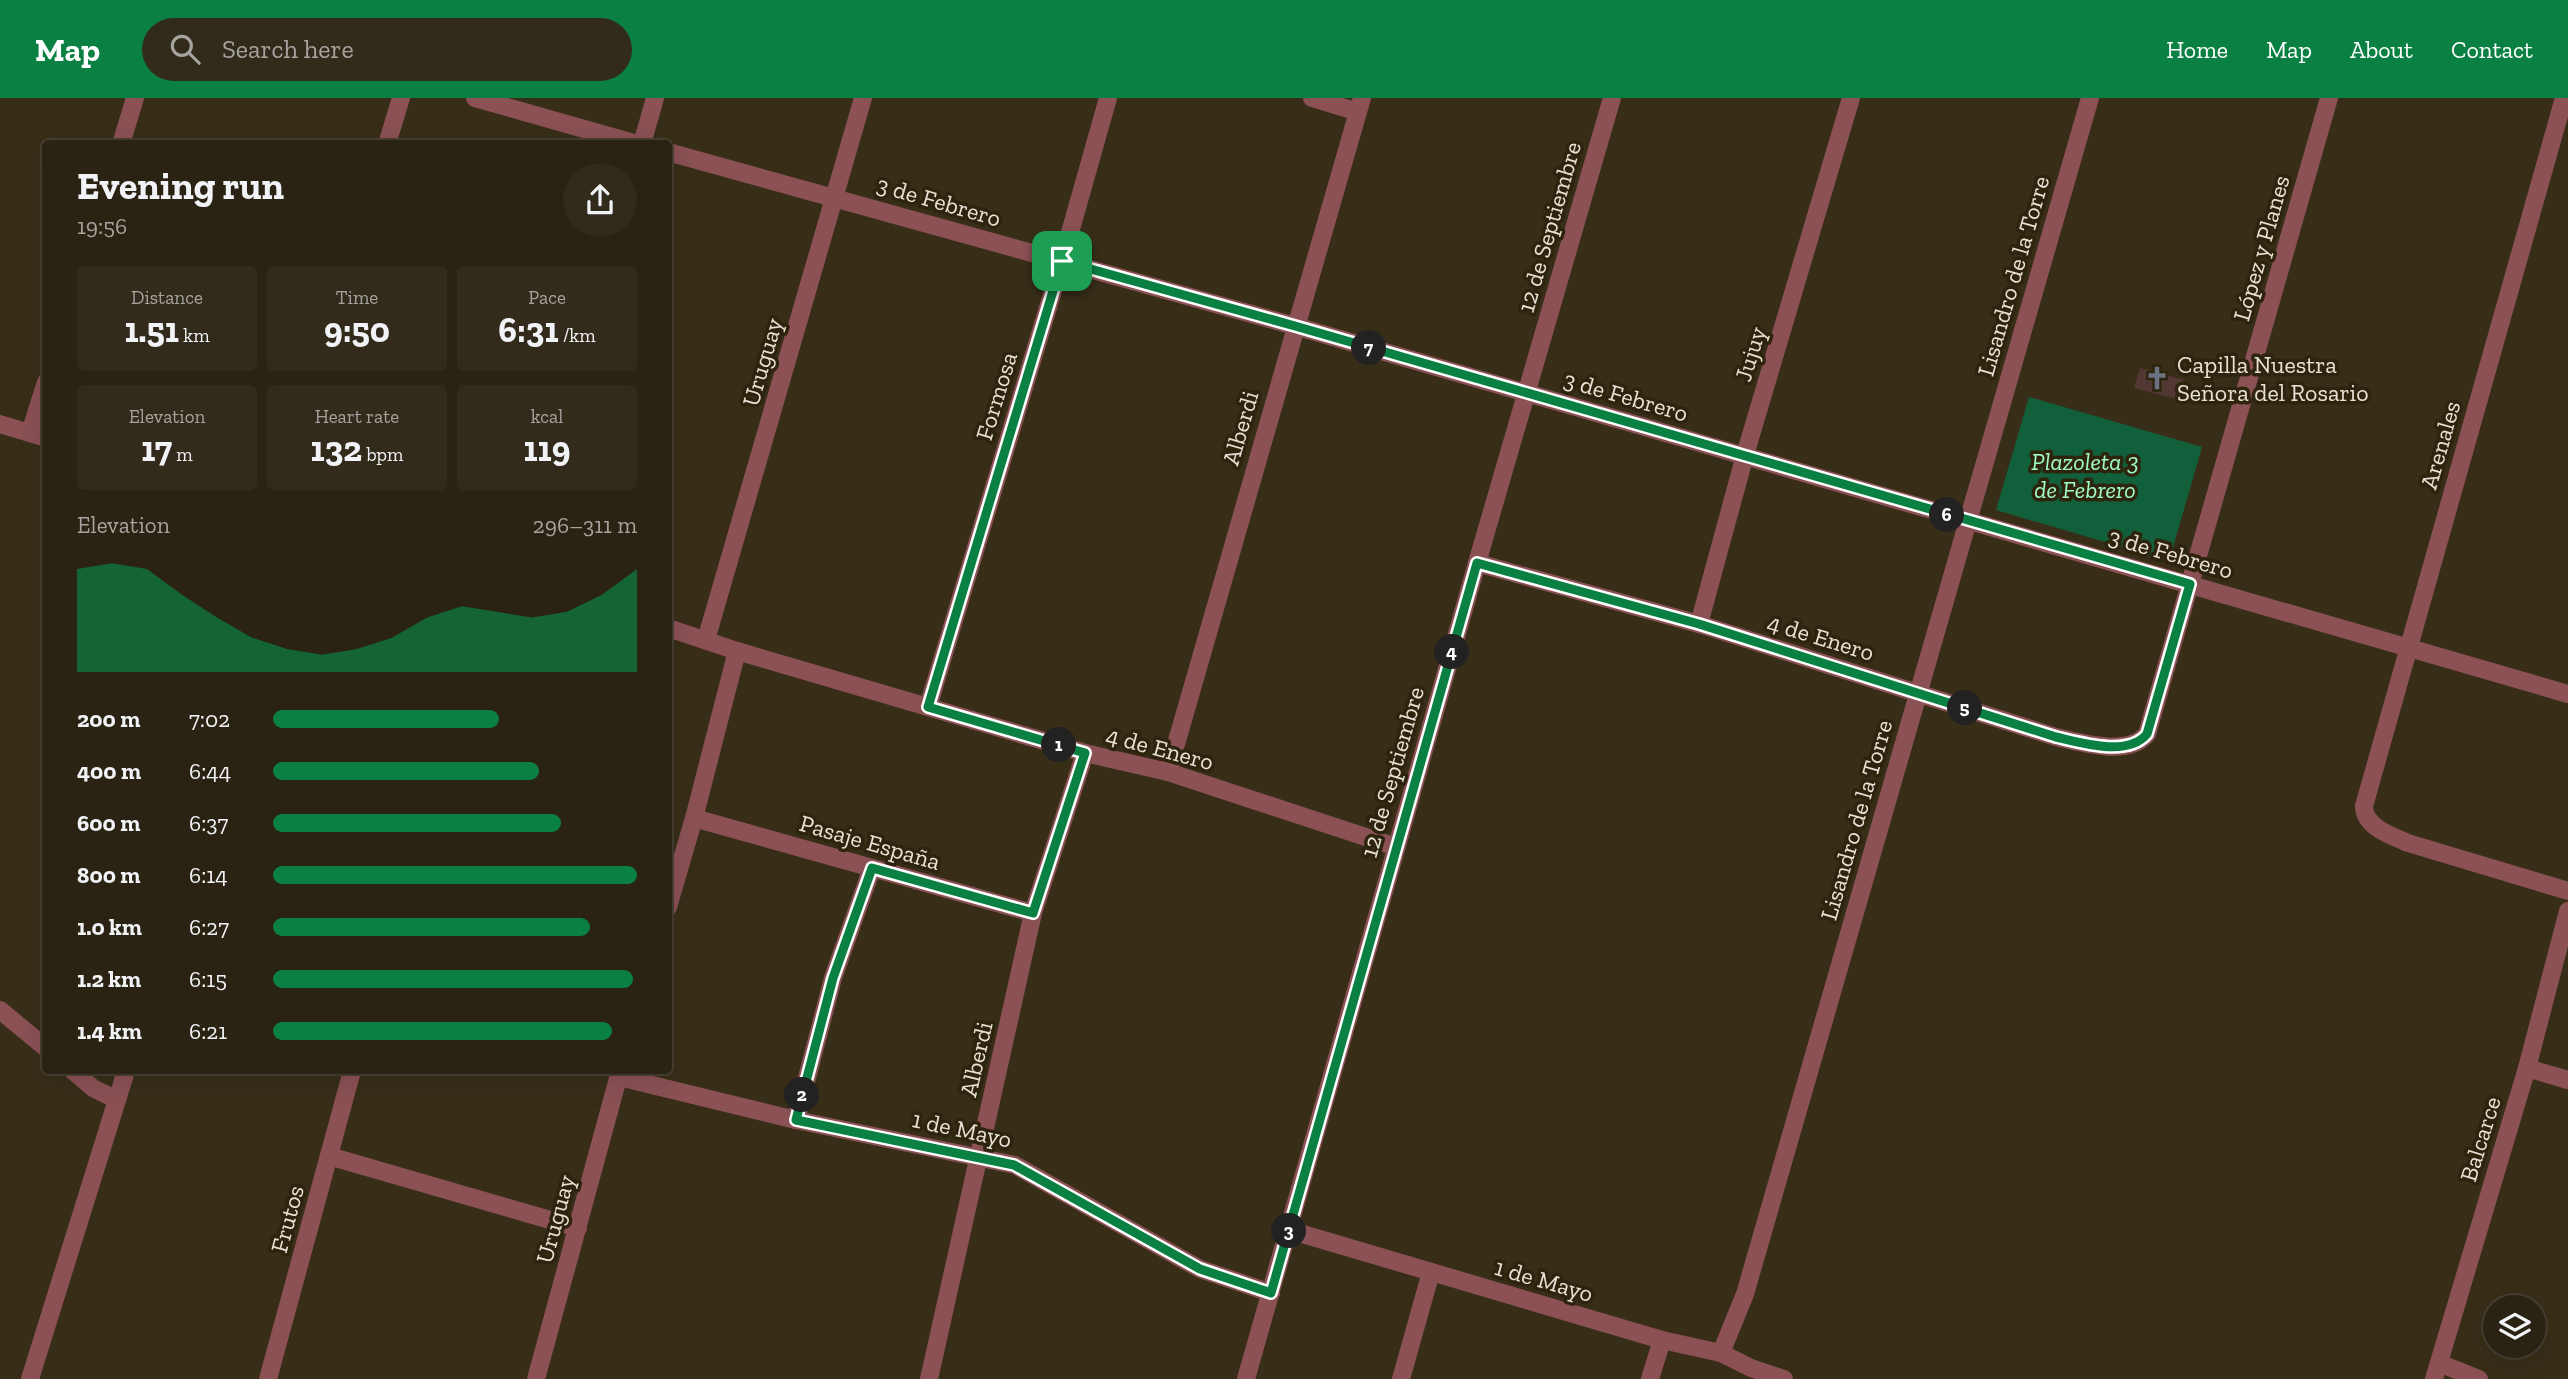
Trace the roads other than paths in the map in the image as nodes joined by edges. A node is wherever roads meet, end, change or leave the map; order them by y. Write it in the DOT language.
graph roads {
  1 [pos="135,98"];
  2 [pos="401,98"];
  3 [pos="475,98"];
  4 [pos="655,98"];
  5 [pos="863,98"];
  6 [pos="1108,98"];
  7 [pos="1312,98"];
  8 [pos="1612,98"];
  9 [pos="1851,98"];
  10 [pos="2090,98"];
  11 [pos="2329,98"];
  12 [pos="2564,98"];
  13 [pos="1360,105"];
  14 [pos="122,140"];
  15 [pos="388,140"];
  16 [pos="625,140"];
  17 [pos="640,140"];
  18 [pos="672,153"];
  19 [pos="836,197"];
  20 [pos="1062,261"];
  21 [pos="1295,326"];
  22 [pos="1526,394"];
  23 [pos="42,408"];
  24 [pos="0,424"];
  25 [pos="38,435"];
  26 [pos="1745,455"];
  27 [pos="1968,521"];
  28 [pos="1477,563"];
  29 [pos="2190,584"];
  30 [pos="1699,624"];
  31 [pos="672,629"];
  32 [pos="706,640"];
  33 [pos="2408,649"];
  34 [pos="737,651"];
  35 [pos="1918,693"];
  36 [pos="2568,694"];
  37 [pos="928,707"];
  38 [pos="2147,734"];
  39 [pos="1085,753"];
  40 [pos="1168,772"];
  41 [pos="694,818"];
  42 [pos="1396,847"];
  43 [pos="872,868"];
  44 [pos="2568,891"];
  45 [pos="672,892"];
  46 [pos="2568,911"];
  47 [pos="1033,913"];
  48 [pos="0,1010"];
  49 [pos="42,1045"];
  50 [pos="2527,1069"];
  51 [pos="77,1074"];
  52 [pos="125,1074"];
  53 [pos="351,1074"];
  54 [pos="620,1074"];
  55 [pos="2568,1080"];
  56 [pos="117,1100"];
  57 [pos="796,1120"];
  58 [pos="330,1156"];
  59 [pos="979,1157"];
  60 [pos="578,1228"];
  61 [pos="1289,1230"];
  62 [pos="1431,1272"];
  63 [pos="1271,1293"];
  64 [pos="1662,1340"];
  65 [pos="1721,1353"];
  66 [pos="2436,1371"];
  67 [pos="30,1379"];
  68 [pos="268,1379"];
  69 [pos="536,1379"];
  70 [pos="929,1379"];
  71 [pos="1246,1379"];
  72 [pos="1401,1379"];
  73 [pos="1650,1379"];
  74 [pos="1784,1379"];
  75 [pos="2479,1379"];
  1 -- 14 [label="street"];
  2 -- 15 [label="street"];
  3 -- 16 [label="street"];
  4 -- 17 [label="street"];
  5 -- 19 [label="street, Uruguay"];
  6 -- 20 [label="street, Formosa"];
  7 -- 13 [label="street"];
  8 -- 22 [label="street, 12 de Septiembre"];
  9 -- 26 [label="street, Jujuy"];
  10 -- 27 [label="street, Lisandro de la Torre"];
  11 -- 29 [label="street, López y Planes"];
  12 -- 33 [label="street, Arenales"];
  13 -- 21 [label="street, Alberdi"];
  18 -- 19 [label="street, 3 de Febrero"];
  19 -- 20 [label="street, 3 de Febrero"];
  19 -- 32 [label="street, Uruguay"];
  20 -- 21 [label="street, 3 de Febrero"];
  20 -- 37 [label="street, Formosa"];
  21 -- 22 [label="street, 3 de Febrero"];
  21 -- 40 [label="street, Alberdi"];
  22 -- 26 [label="street, 3 de Febrero"];
  22 -- 28 [label="street, 12 de Septiembre"];
  23 -- 25 [label="street"];
  24 -- 25 [label="street"];
  26 -- 27 [label="street, 3 de Febrero"];
  26 -- 30 [label="street, Jujuy"];
  27 -- 29 [label="street, 3 de Febrero"];
  27 -- 35 [label="street, Lisandro de la Torre"];
  28 -- 30 [label="street, 4 de Enero"];
  28 -- 42 [label="street, 12 de Septiembre"];
  29 -- 33 [label="street, 3 de Febrero"];
  29 -- 38 [label="street, López y Planes"];
  30 -- 35 [label="street, 4 de Enero"];
  31 -- 32 [label="street, 4 de Enero"];
  32 -- 34 [label="street, 4 de Enero"];
  33 -- 36 [label="street, 3 de Febrero"];
  33 -- 44 [label="street, Arenales"];
  34 -- 37 [label="street, 4 de Enero"];
  34 -- 41 [label="street"];
  35 -- 38 [label="street, 4 de Enero"];
  35 -- 65 [label="street, Lisandro de la Torre"];
  37 -- 39 [label="street, 4 de Enero"];
  39 -- 40 [label="street, 4 de Enero"];
  39 -- 47 [label="street, Alberdi"];
  40 -- 42 [label="street, 4 de Enero"];
  41 -- 43 [label="street, Pasaje España"];
  41 -- 45 [label="street"];
  42 -- 61 [label="street, 12 de Septiembre"];
  43 -- 47 [label="street, Pasaje España"];
  43 -- 57 [label="street"];
  46 -- 50 [label="street, Balcarce"];
  47 -- 59 [label="street, Alberdi"];
  48 -- 49 [label="street"];
  50 -- 55 [label="street"];
  50 -- 66 [label="street, Balcarce"];
  51 -- 56 [label="street"];
  52 -- 56 [label="street"];
  53 -- 58 [label="street, Frutos"];
  54 -- 57 [label="street, 1 de Mayo"];
  54 -- 60 [label="street, Uruguay"];
  56 -- 67 [label="street"];
  57 -- 59 [label="street, 1 de Mayo"];
  58 -- 60 [label="street"];
  58 -- 68 [label="street, Frutos"];
  59 -- 63 [label="street, 1 de Mayo"];
  59 -- 70 [label="street, Alberdi"];
  60 -- 69 [label="street, Uruguay"];
  61 -- 62 [label="street, 1 de Mayo"];
  61 -- 63 [label="street, 12 de Septiembre"];
  62 -- 64 [label="street, 1 de Mayo"];
  62 -- 72 [label="street"];
  63 -- 71 [label="street, 12 de Septiembre"];
  64 -- 65 [label="street, 1 de Mayo"];
  64 -- 73 [label="street"];
  65 -- 74 [label="street, 1 de Mayo"];
  66 -- 75 [label="street"];
}
